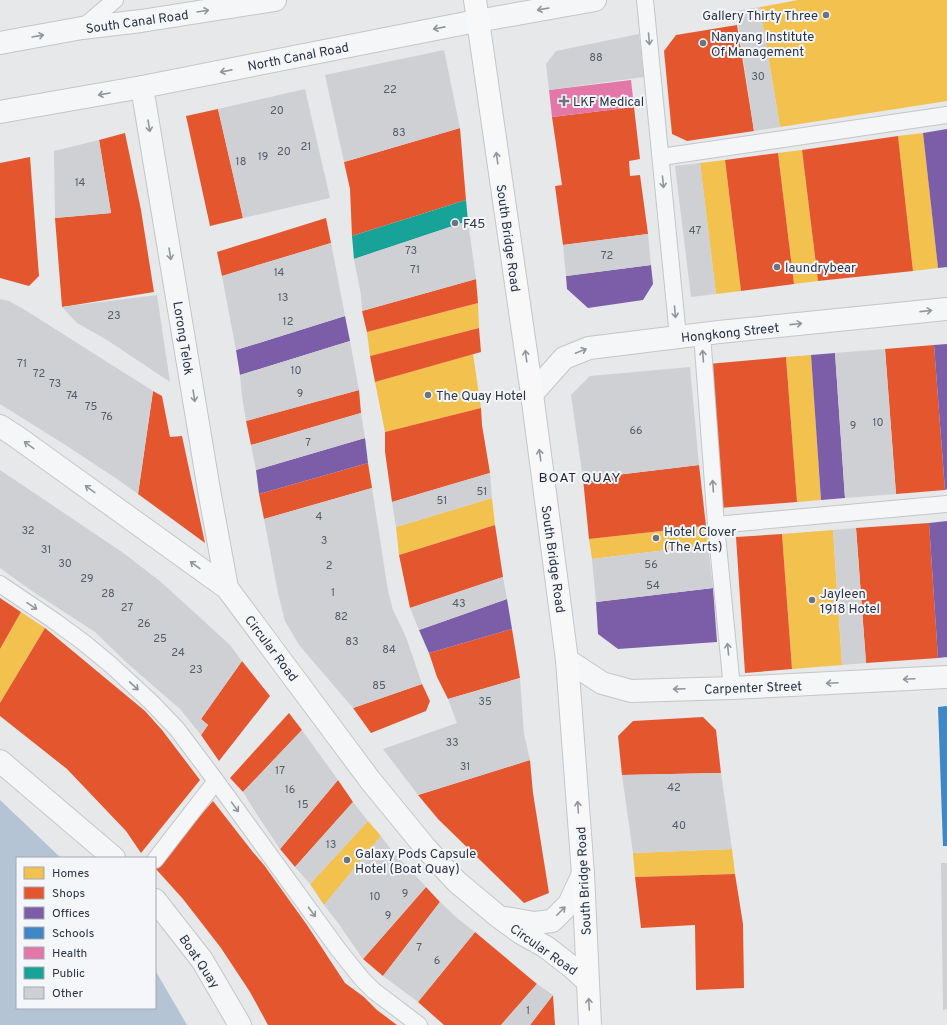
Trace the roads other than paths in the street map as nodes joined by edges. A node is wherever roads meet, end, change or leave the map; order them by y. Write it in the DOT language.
graph roads {
  1 [pos="115,0"];
  2 [pos="275,0"];
  3 [pos="595,0"];
  4 [pos="645,0"];
  5 [pos="476,10"];
  6 [pos="82,28"];
  7 [pos="0,44"];
  8 [pos="142,87"];
  9 [pos="0,112"];
  10 [pos="947,115"];
  11 [pos="660,157"];
  12 [pos="947,309"];
  13 [pos="702,334"];
  14 [pos="678,337"];
  15 [pos="532,394"];
  16 [pos="0,426"];
  17 [pos="947,504"];
  18 [pos="716,525"];
  19 [pos="0,584"];
  20 [pos="227,588"];
  21 [pos="567,660"];
  22 [pos="947,677"];
  23 [pos="732,688"];
  24 [pos="0,761"];
  25 [pos="216,781"];
  26 [pos="113,857"];
  27 [pos="156,859"];
  28 [pos="583,874"];
  29 [pos="156,901"];
  30 [pos="499,917"];
  31 [pos="588,982"];
  32 [pos="240,1025"];
  33 [pos="419,1025"];
  34 [pos="590,1025"];
  1 -- 6 [label="lane"];
  6 -- 2 [label="street, South Canal Road, one-way"];
  3 -- 5 [label="street, North Canal Road, one-way"];
  4 -- 11 [label="lane, one-way"];
  5 -- 8 [label="street, North Canal Road, one-way"];
  15 -- 5 [label="main road, South Bridge Road, one-way"];
  7 -- 6 [label="street, South Canal Road, one-way"];
  8 -- 9 [label="street, North Canal Road, one-way"];
  8 -- 20 [label="street, Lorong Telok, one-way"];
  10 -- 11 [label="lane"];
  11 -- 14 [label="lane, one-way"];
  13 -- 12 [label="street, Hongkong Street, one-way"];
  13 -- 14 [label="street, Hongkong Street"];
  18 -- 13 [label="lane, one-way"];
  15 -- 14 [label="street, Hongkong Street, one-way"];
  21 -- 15 [label="main road, South Bridge Road, one-way"];
  20 -- 16 [label="street, Circular Road, one-way"];
  17 -- 18 [label="lane"];
  23 -- 18 [label="lane, one-way"];
  19 -- 25 [label="lane, one-way"];
  20 -- 30 [label="street, Circular Road"];
  23 -- 21 [label="street, Carpenter Street, one-way"];
  28 -- 21 [label="main road, South Bridge Road, one-way"];
  22 -- 23 [label="street, Carpenter Street, one-way"];
  24 -- 26 [label="street"];
  25 -- 27 [label="lane"];
  25 -- 33 [label="lane, one-way"];
  30 -- 28 [label="street, Circular Road, one-way"];
  28 -- 31 [label="main road, South Bridge Road"];
  29 -- 32 [label="street, Boat Quay"];
  30 -- 31 [label="street, Circular Road"];
  34 -- 31 [label="main road, South Bridge Road, one-way"];
}
